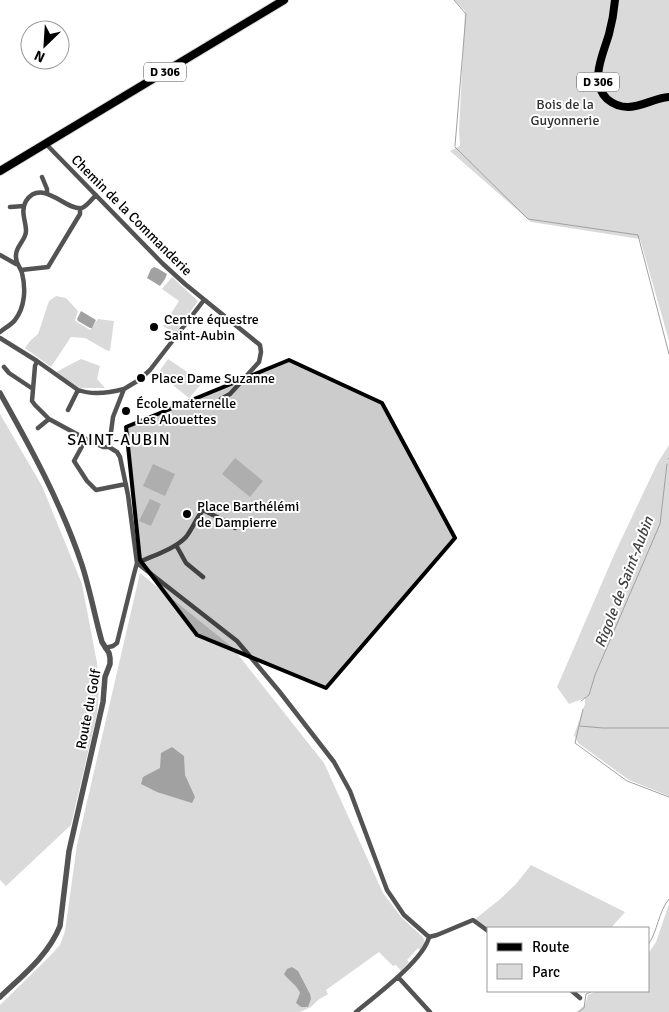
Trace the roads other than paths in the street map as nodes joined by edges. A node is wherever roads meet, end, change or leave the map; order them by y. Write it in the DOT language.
graph roads {
  1 [pos="284,0"];
  2 [pos="615,0"];
  3 [pos="669,97"];
  4 [pos="46,144"];
  5 [pos="0,171"];
  6 [pos="42,177"];
  7 [pos="47,194"];
  8 [pos="96,195"];
  9 [pos="10,206"];
  10 [pos="24,206"];
  11 [pos="80,208"];
  12 [pos="0,255"];
  13 [pos="16,264"];
  14 [pos="21,270"];
  15 [pos="204,300"];
  16 [pos="0,332"];
  17 [pos="0,338"];
  18 [pos="36,361"];
  19 [pos="4,367"];
  20 [pos="33,388"];
  21 [pos="124,389"];
  22 [pos="78,390"];
  23 [pos="0,393"];
  24 [pos="222,399"];
  25 [pos="68,410"];
  26 [pos="49,419"];
  27 [pos="38,428"];
  28 [pos="86,440"];
  29 [pos="109,447"];
  30 [pos="126,484"];
  31 [pos="236,528"];
  32 [pos="176,545"];
  33 [pos="137,563"];
  34 [pos="203,577"];
  35 [pos="105,648"];
  36 [pos="487,930"];
  37 [pos="429,937"];
  38 [pos="398,977"];
  39 [pos="573,992"];
  40 [pos="0,998"];
  41 [pos="580,998"];
  42 [pos="356,1012"];
  43 [pos="430,1012"];
  1 -- 4 [label="main road, D 306"];
  2 -- 3 [label="main road, D 306"];
  4 -- 5 [label="main road, D 306"];
  4 -- 8 [label="street, Chemin de la Commanderie"];
  6 -- 7 [label="street"];
  7 -- 10 [label="street"];
  7 -- 11 [label="street"];
  8 -- 11 [label="street"];
  8 -- 15 [label="street, Chemin de la Commanderie"];
  9 -- 10 [label="street"];
  10 -- 13 [label="street"];
  11 -- 14 [label="street"];
  12 -- 13 [label="street"];
  13 -- 14 [label="street"];
  14 -- 16 [label="street"];
  15 -- 21 [label="street"];
  15 -- 24 [label="street, Chemin de la Commanderie"];
  17 -- 18 [label="street"];
  18 -- 20 [label="street"];
  18 -- 22 [label="street"];
  19 -- 20 [label="street"];
  20 -- 26 [label="street"];
  21 -- 22 [label="street"];
  21 -- 29 [label="street"];
  22 -- 25 [label="street"];
  23 -- 35 [label="street, Route du Golf"];
  26 -- 27 [label="street"];
  26 -- 28 [label="street"];
  28 -- 29 [label="street"];
  28 -- 30 [label="street"];
  29 -- 30 [label="street"];
  30 -- 33 [label="street"];
  31 -- 32 [label="street"];
  32 -- 33 [label="street"];
  32 -- 34 [label="street"];
  33 -- 35 [label="street"];
  33 -- 37 [label="street"];
  35 -- 40 [label="street, Route du Golf"];
  36 -- 37 [label="street"];
  37 -- 38 [label="street"];
  38 -- 42 [label="street"];
  38 -- 43 [label="street"];
  39 -- 41 [label="street"];
}
